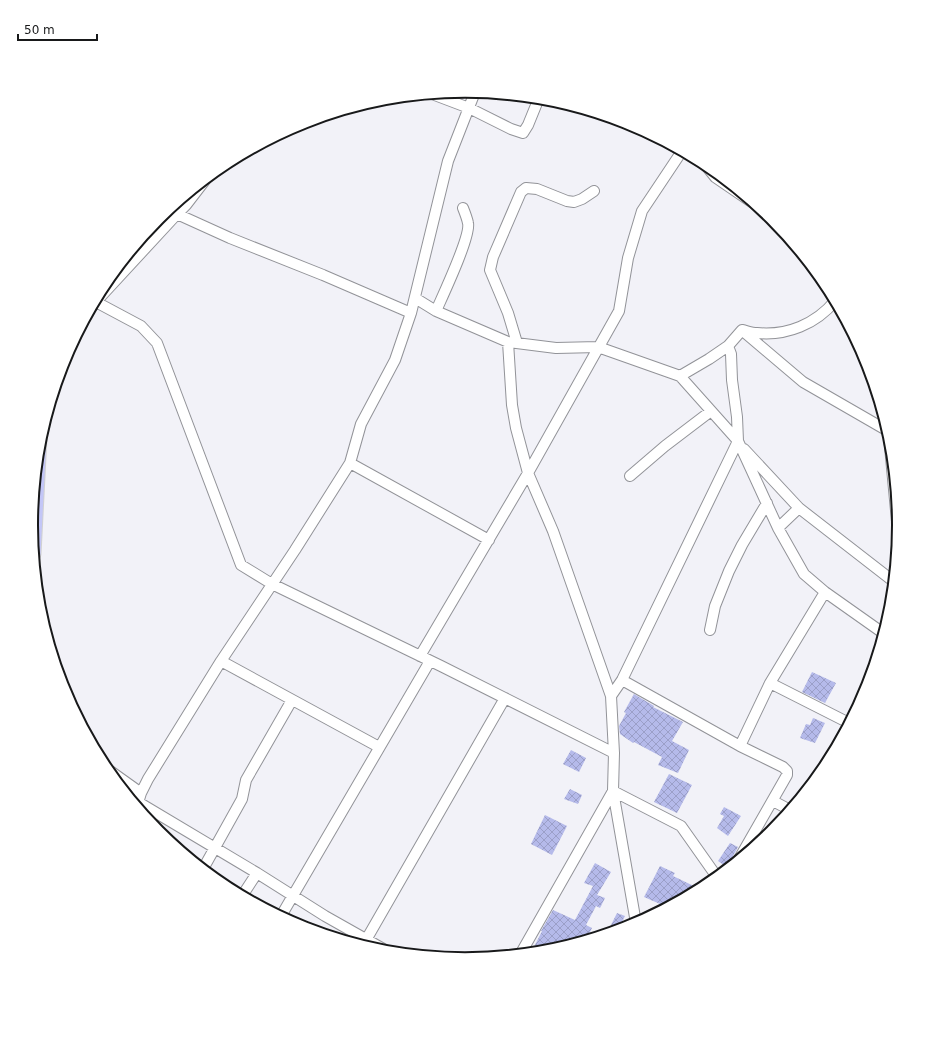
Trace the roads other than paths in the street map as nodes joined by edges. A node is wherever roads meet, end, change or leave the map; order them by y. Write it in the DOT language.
graph roads {
  1 [pos="473,98"];
  2 [pos="445,99"];
  3 [pos="536,104"];
  4 [pos="469,108"];
  5 [pos="679,156"];
  6 [pos="594,191"];
  7 [pos="181,206"];
  8 [pos="463,208"];
  9 [pos="177,214"];
  10 [pos="114,283"];
  11 [pos="416,298"];
  12 [pos="98,306"];
  13 [pos="831,306"];
  14 [pos="436,311"];
  15 [pos="411,312"];
  16 [pos="742,330"];
  17 [pos="513,343"];
  18 [pos="728,346"];
  19 [pos="598,347"];
  20 [pos="680,376"];
  21 [pos="711,411"];
  22 [pos="880,426"];
  23 [pos="738,441"];
  24 [pos="350,463"];
  25 [pos="528,473"];
  26 [pos="630,476"];
  27 [pos="767,503"];
  28 [pos="799,508"];
  29 [pos="778,528"];
  30 [pos="489,540"];
  31 [pos="888,577"];
  32 [pos="272,584"];
  33 [pos="825,592"];
  34 [pos="879,629"];
  35 [pos="710,630"];
  36 [pos="420,656"];
  37 [pos="221,661"];
  38 [pos="430,661"];
  39 [pos="622,680"];
  40 [pos="770,683"];
  41 [pos="611,696"];
  42 [pos="505,698"];
  43 [pos="292,700"];
  44 [pos="845,721"];
  45 [pos="740,746"];
  46 [pos="379,747"];
  47 [pos="614,753"];
  48 [pos="613,791"];
  49 [pos="139,800"];
  50 [pos="773,801"];
  51 [pos="785,808"];
  52 [pos="746,847"];
  53 [pos="215,848"];
  54 [pos="206,864"];
  55 [pos="713,872"];
  56 [pos="257,873"];
  57 [pos="245,891"];
  58 [pos="293,896"];
  59 [pos="284,911"];
  60 [pos="635,916"];
  61 [pos="366,940"];
  62 [pos="525,947"];
  1 -- 4 [label="street"];
  2 -- 4 [label="street"];
  3 -- 4 [label="street"];
  4 -- 11 [label="street"];
  5 -- 19 [label="street"];
  6 -- 17 [label="street"];
  7 -- 9 [label="street"];
  8 -- 14 [label="street"];
  9 -- 10 [label="street"];
  9 -- 15 [label="street"];
  11 -- 14 [label="street"];
  11 -- 15 [label="street"];
  12 -- 32 [label="street"];
  13 -- 16 [label="street"];
  14 -- 17 [label="street"];
  15 -- 24 [label="street"];
  16 -- 18 [label="street"];
  16 -- 22 [label="street"];
  17 -- 19 [label="street"];
  17 -- 25 [label="street"];
  18 -- 20 [label="street"];
  18 -- 23 [label="street"];
  19 -- 20 [label="street"];
  19 -- 25 [label="street"];
  20 -- 21 [label="street"];
  21 -- 23 [label="street"];
  21 -- 26 [label="street"];
  23 -- 27 [label="street"];
  23 -- 28 [label="street"];
  23 -- 39 [label="street"];
  24 -- 30 [label="street"];
  24 -- 32 [label="street"];
  25 -- 30 [label="street"];
  25 -- 41 [label="street"];
  27 -- 29 [label="street"];
  27 -- 35 [label="street"];
  28 -- 29 [label="street"];
  28 -- 31 [label="street"];
  29 -- 33 [label="street"];
  30 -- 36 [label="street"];
  32 -- 36 [label="street"];
  32 -- 37 [label="street"];
  33 -- 34 [label="street"];
  33 -- 40 [label="street"];
  36 -- 38 [label="street"];
  37 -- 43 [label="street"];
  37 -- 49 [label="street"];
  38 -- 42 [label="street"];
  38 -- 46 [label="street"];
  39 -- 41 [label="street"];
  39 -- 45 [label="street"];
  40 -- 44 [label="street"];
  40 -- 45 [label="street"];
  41 -- 47 [label="street"];
  42 -- 47 [label="street"];
  42 -- 61 [label="street"];
  43 -- 46 [label="street"];
  43 -- 53 [label="street"];
  45 -- 50 [label="street"];
  46 -- 58 [label="street"];
  47 -- 48 [label="street"];
  48 -- 55 [label="street"];
  48 -- 60 [label="street"];
  48 -- 62 [label="street"];
  49 -- 53 [label="street"];
  50 -- 51 [label="street"];
  50 -- 52 [label="street"];
  53 -- 54 [label="street"];
  53 -- 56 [label="street"];
  56 -- 57 [label="street"];
  56 -- 58 [label="street"];
  58 -- 59 [label="street"];
  58 -- 61 [label="street"];
}
